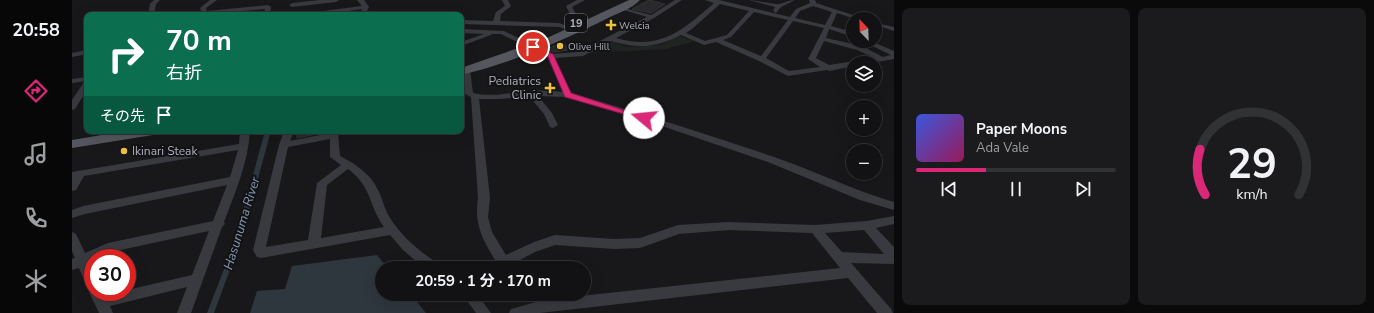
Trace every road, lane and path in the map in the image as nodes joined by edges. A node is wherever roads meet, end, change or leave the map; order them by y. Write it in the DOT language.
graph roads {
  1 [pos="157,0"];
  2 [pos="214,0"];
  3 [pos="336,0"];
  4 [pos="360,0"];
  5 [pos="505,0"];
  6 [pos="582,0"];
  7 [pos="636,0"];
  8 [pos="679,0"];
  9 [pos="708,0"];
  10 [pos="755,0"];
  11 [pos="792,0"];
  12 [pos="719,2"];
  13 [pos="733,2"];
  14 [pos="812,2"];
  15 [pos="624,4"];
  16 [pos="292,5"];
  17 [pos="366,7"];
  18 [pos="753,10"];
  19 [pos="776,10"];
  20 [pos="835,11"];
  21 [pos="152,12"];
  22 [pos="204,12"];
  23 [pos="223,12"];
  24 [pos="267,12"];
  25 [pos="329,12"];
  26 [pos="364,12"];
  27 [pos="846,14"];
  28 [pos="652,17"];
  29 [pos="792,19"];
  30 [pos="583,20"];
  31 [pos="464,22"];
  32 [pos="496,23"];
  33 [pos="882,26"];
  34 [pos="566,27"];
  35 [pos="827,27"];
  36 [pos="894,29"];
  37 [pos="845,31"];
  38 [pos="464,32"];
  39 [pos="494,32"];
  40 [pos="681,33"];
  41 [pos="612,39"];
  42 [pos="822,39"];
  43 [pos="717,40"];
  44 [pos="464,43"];
  45 [pos="529,46"];
  46 [pos="879,48"];
  47 [pos="84,53"];
  48 [pos="72,55"];
  49 [pos="551,56"];
  50 [pos="875,56"];
  51 [pos="894,56"];
  52 [pos="762,59"];
  53 [pos="882,59"];
  54 [pos="846,65"];
  55 [pos="828,68"];
  56 [pos="464,69"];
  57 [pos="837,73"];
  58 [pos="464,74"];
  59 [pos="84,79"];
  60 [pos="72,81"];
  61 [pos="84,89"];
  62 [pos="532,94"];
  63 [pos="568,95"];
  64 [pos="475,96"];
  65 [pos="72,107"];
  66 [pos="553,125"];
  67 [pos="96,134"];
  68 [pos="134,134"];
  69 [pos="245,134"];
  70 [pos="287,134"];
  71 [pos="331,134"];
  72 [pos="335,134"];
  73 [pos="72,138"];
  74 [pos="72,144"];
  75 [pos="284,145"];
  76 [pos="244,146"];
  77 [pos="349,164"];
  78 [pos="76,175"];
  79 [pos="234,180"];
  80 [pos="72,187"];
  81 [pos="894,206"];
  82 [pos="72,214"];
  83 [pos="894,220"];
  84 [pos="218,224"];
  85 [pos="867,225"];
  86 [pos="815,229"];
  87 [pos="392,230"];
  88 [pos="72,237"];
  89 [pos="314,244"];
  90 [pos="894,256"];
  91 [pos="839,258"];
  92 [pos="894,259"];
  93 [pos="426,261"];
  94 [pos="503,261"];
  95 [pos="508,261"];
  96 [pos="77,262"];
  97 [pos="84,272"];
  98 [pos="852,272"];
  99 [pos="198,279"];
  100 [pos="475,301"];
  101 [pos="101,302"];
  102 [pos="184,313"];
  103 [pos="484,313"];
  104 [pos="516,313"];
  105 [pos="886,313"];
  1 -- 21 [label="street"];
  2 -- 22 [label="street"];
  3 -- 16 [label="street"];
  4 -- 17 [label="street"];
  5 -- 32 [label="street"];
  6 -- 30 [label="street"];
  7 -- 15 [label="main road, 19"];
  8 -- 28 [label="street"];
  9 -- 12 [label="street"];
  10 -- 19 [label="street"];
  11 -- 19 [label="street"];
  12 -- 13 [label="street"];
  12 -- 40 [label="street"];
  13 -- 18 [label="street"];
  13 -- 19 [label="street"];
  14 -- 20 [label="street"];
  14 -- 29 [label="street"];
  15 -- 28 [label="street"];
  15 -- 30 [label="main road, 19"];
  15 -- 45 [label="main road, 19"];
  17 -- 25 [label="street"];
  17 -- 26 [label="street"];
  18 -- 19 [label="street"];
  18 -- 43 [label="street"];
  19 -- 29 [label="street"];
  20 -- 27 [label="street"];
  20 -- 35 [label="street"];
  23 -- 24 [label="street"];
  28 -- 41 [label="street"];
  29 -- 35 [label="street"];
  29 -- 52 [label="street"];
  30 -- 34 [label="main road, 19"];
  31 -- 32 [label="street"];
  32 -- 34 [label="street"];
  33 -- 36 [label="street"];
  34 -- 45 [label="main road, 19"];
  35 -- 37 [label="street"];
  35 -- 42 [label="street"];
  38 -- 39 [label="street"];
  39 -- 44 [label="street"];
  39 -- 45 [label="street"];
  40 -- 41 [label="street"];
  40 -- 43 [label="street"];
  41 -- 49 [label="street"];
  42 -- 50 [label="street"];
  42 -- 55 [label="street"];
  43 -- 52 [label="street"];
  45 -- 49 [label="street"];
  45 -- 56 [label="main road, 19"];
  46 -- 51 [label="street"];
  47 -- 48 [label="street"];
  49 -- 63 [label="street"];
  51 -- 53 [label="street"];
  52 -- 55 [label="street"];
  54 -- 55 [label="street"];
  55 -- 57 [label="street"];
  58 -- 64 [label="street"];
  59 -- 60 [label="street"];
  61 -- 65 [label="street"];
  62 -- 63 [label="street"];
  62 -- 64 [label="street"];
  62 -- 66 [label="street"];
  63 -- 81 [label="street"];
  64 -- 94 [label="street"];
  67 -- 73 [label="main road"];
  68 -- 74 [label="main road"];
  69 -- 76 [label="street"];
  70 -- 75 [label="street"];
  71 -- 75 [label="street"];
  72 -- 77 [label="street"];
  75 -- 89 [label="street"];
  76 -- 78 [label="street"];
  76 -- 79 [label="street"];
  77 -- 87 [label="street"];
  77 -- 89 [label="street"];
  78 -- 80 [label="street"];
  79 -- 82 [label="street"];
  79 -- 84 [label="street"];
  83 -- 85 [label="street"];
  84 -- 96 [label="street"];
  84 -- 99 [label="street"];
  85 -- 86 [label="street"];
  85 -- 90 [label="street"];
  86 -- 91 [label="street"];
  86 -- 95 [label="street"];
  87 -- 89 [label="street"];
  87 -- 93 [label="street"];
  88 -- 96 [label="street"];
  91 -- 92 [label="street"];
  91 -- 98 [label="street"];
  96 -- 97 [label="street"];
  98 -- 104 [label="street"];
  98 -- 105 [label="street"];
  99 -- 101 [label="street"];
  99 -- 102 [label="street"];
  100 -- 103 [label="street"];
}
